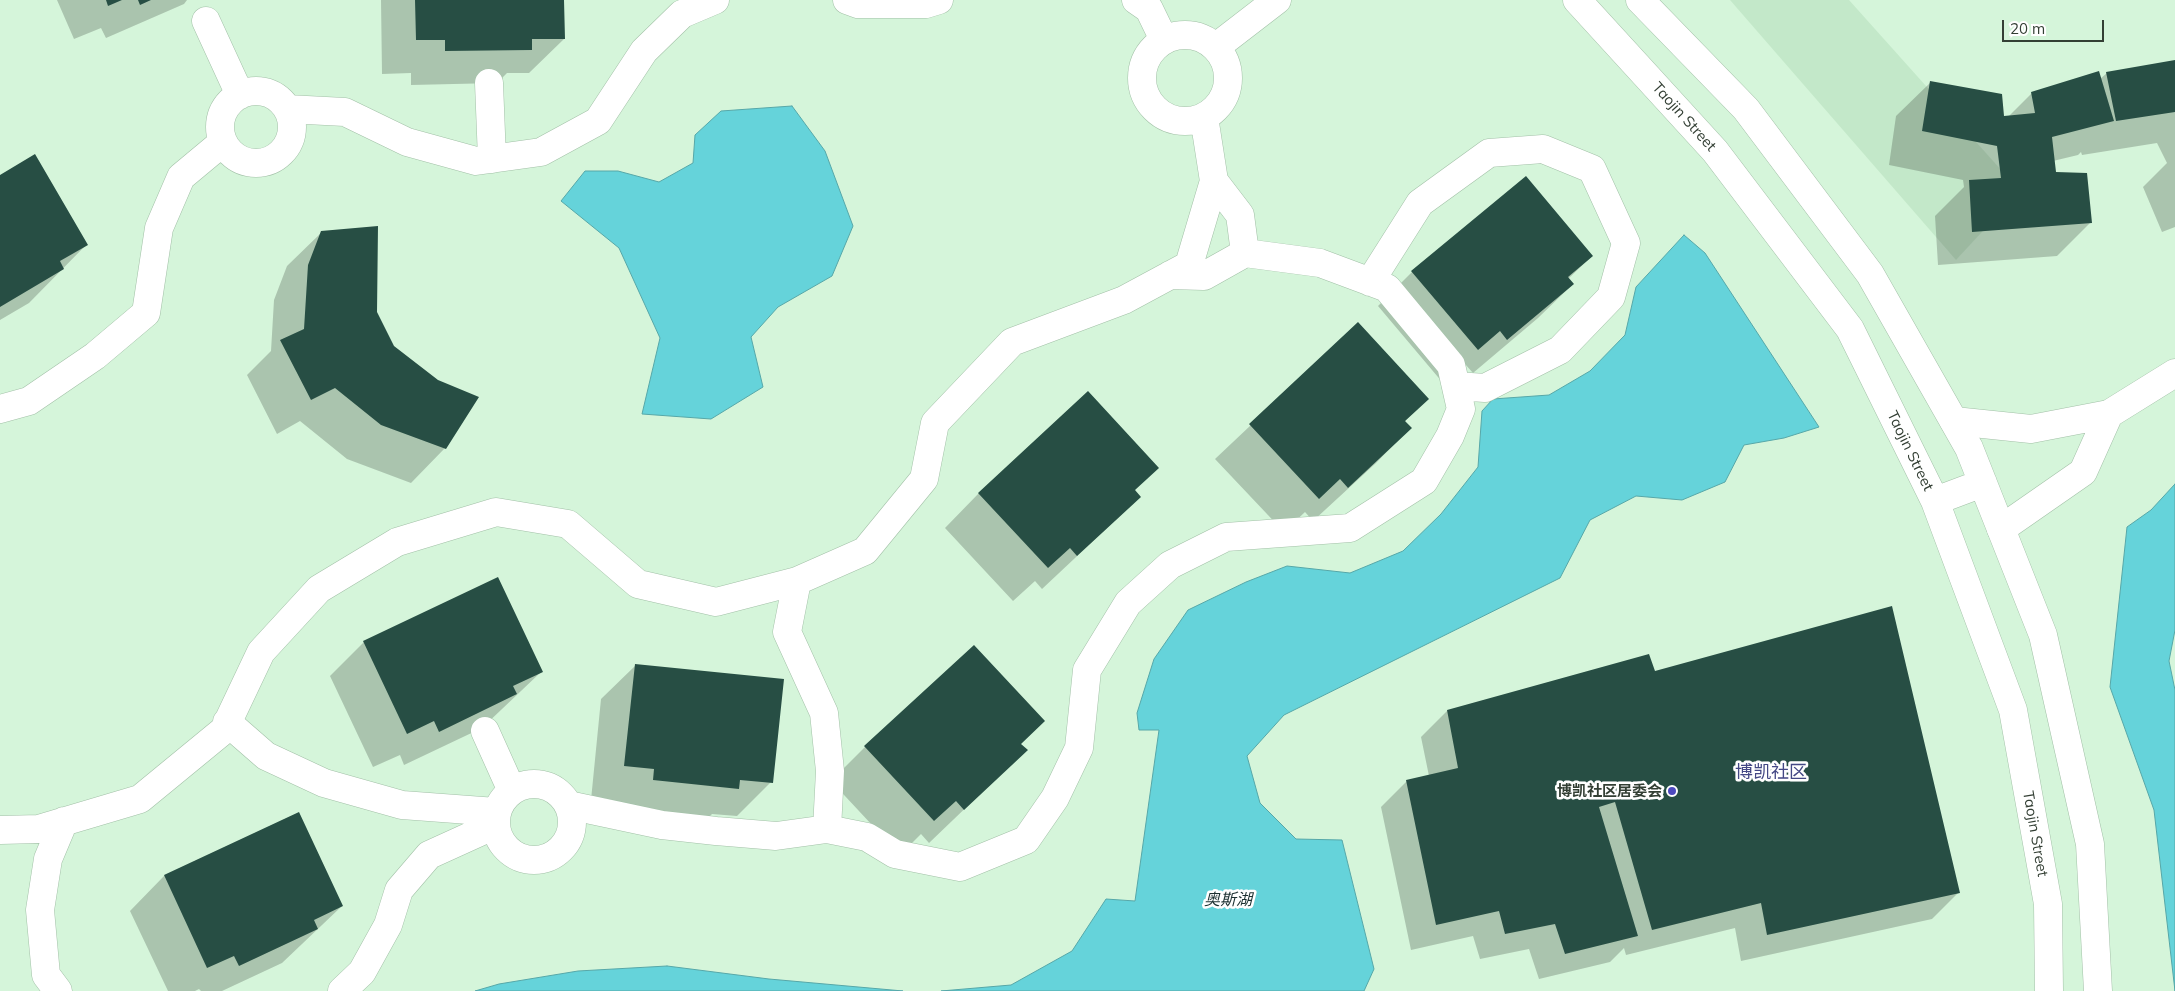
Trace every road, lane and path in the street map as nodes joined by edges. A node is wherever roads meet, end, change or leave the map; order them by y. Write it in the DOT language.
graph roads {
  1 [pos="715,0"];
  2 [pos="847,0"];
  3 [pos="1136,0"];
  4 [pos="1277,0"];
  5 [pos="1577,0"];
  6 [pos="1640,0"];
  7 [pos="931,1"];
  8 [pos="206,21"];
  9 [pos="1164,40"];
  10 [pos="1216,47"];
  11 [pos="489,83"];
  12 [pos="240,95"];
  13 [pos="287,109"];
  14 [pos="1204,117"];
  15 [pos="223,142"];
  16 [pos="492,159"];
  17 [pos="1214,181"];
  18 [pos="1245,253"];
  19 [pos="1170,275"];
  20 [pos="1370,282"];
  21 [pos="2175,373"];
  22 [pos="1456,386"];
  23 [pos="0,409"];
  24 [pos="2109,414"];
  25 [pos="1954,421"];
  26 [pos="1983,483"];
  27 [pos="1935,502"];
  28 [pos="2001,529"];
  29 [pos="797,581"];
  30 [pos="227,722"];
  31 [pos="485,731"];
  32 [pos="568,805"];
  33 [pos="501,810"];
  34 [pos="64,821"];
  35 [pos="826,829"];
  36 [pos="0,830"];
  37 [pos="58,991"];
  38 [pos="342,991"];
  39 [pos="2049,991"];
  40 [pos="2098,991"];
  1 -- 16 [label="street"];
  2 -- 7 [label="street"];
  3 -- 9 [label="street"];
  4 -- 10 [label="street"];
  5 -- 27 [label="street, Taojin Street"];
  6 -- 25 [label="street"];
  8 -- 12 [label="street"];
  9 -- 10 [label="street"];
  9 -- 14 [label="street"];
  10 -- 14 [label="street"];
  11 -- 16 [label="street"];
  12 -- 13 [label="street"];
  12 -- 15 [label="street"];
  13 -- 15 [label="street"];
  13 -- 16 [label="street"];
  14 -- 17 [label="street"];
  15 -- 23 [label="street"];
  17 -- 18 [label="street"];
  17 -- 19 [label="street"];
  18 -- 19 [label="street"];
  18 -- 20 [label="street"];
  19 -- 29 [label="street"];
  20 -- 22 [label="street"];
  20 -- 22 [label="street"];
  21 -- 24 [label="street"];
  22 -- 35 [label="street"];
  24 -- 25 [label="street"];
  24 -- 28 [label="street"];
  25 -- 26 [label="street"];
  26 -- 27 [label="street"];
  26 -- 28 [label="street"];
  27 -- 39 [label="street, Taojin Street"];
  28 -- 40 [label="street"];
  29 -- 30 [label="street"];
  29 -- 35 [label="street"];
  30 -- 33 [label="street"];
  30 -- 34 [label="street"];
  31 -- 33 [label="street"];
  32 -- 33 [label="street"];
  32 -- 33 [label="street"];
  32 -- 35 [label="street"];
  33 -- 38 [label="street"];
  34 -- 36 [label="street"];
  34 -- 37 [label="street"];
}
